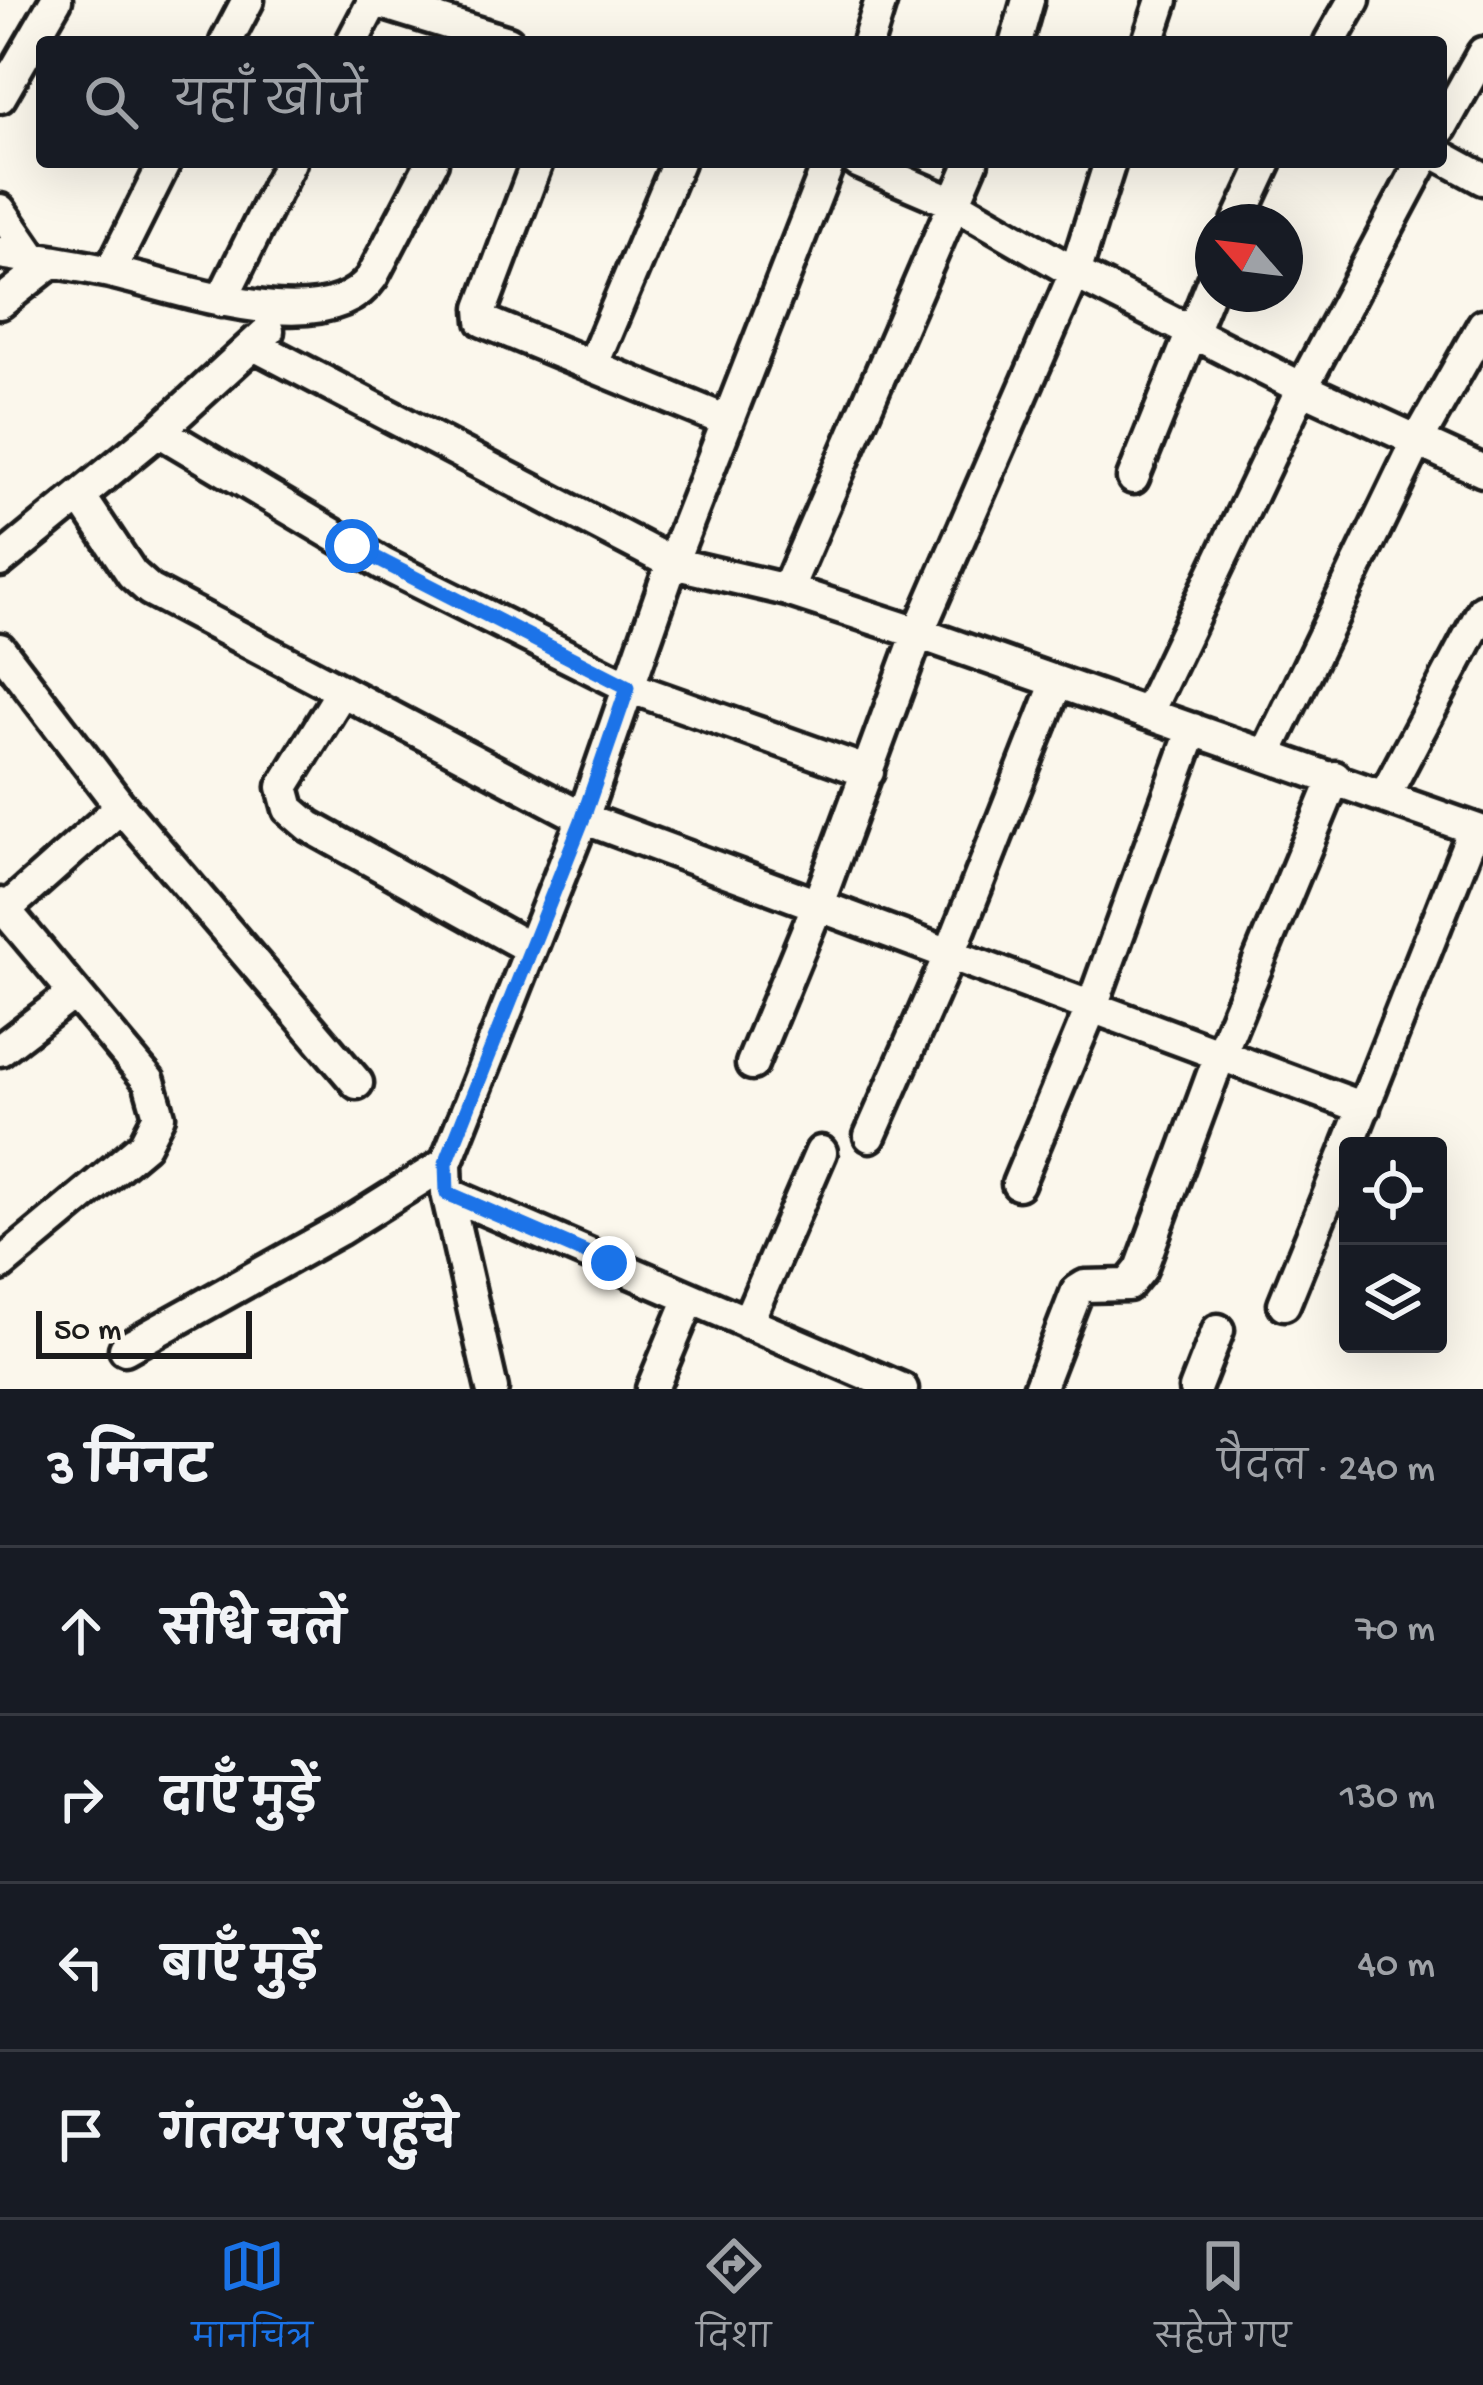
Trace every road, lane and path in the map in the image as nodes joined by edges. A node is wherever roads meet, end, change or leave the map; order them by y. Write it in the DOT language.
graph roads {
  1 [pos="56,0"];
  2 [pos="248,0"];
  3 [pos="373,0"];
  4 [pos="881,0"];
  5 [pos="1028,0"];
  6 [pos="1162,0"];
  7 [pos="1354,0"];
  8 [pos="229,36"];
  9 [pos="355,36"];
  10 [pos="485,36"];
  11 [pos="870,36"];
  12 [pos="1018,36"];
  13 [pos="1150,36"];
  14 [pos="1333,36"];
  15 [pos="1483,53"];
  16 [pos="0,97"];
  17 [pos="1447,117"];
  18 [pos="1447,159"];
  19 [pos="162,168"];
  20 [pos="287,168"];
  21 [pos="429,168"];
  22 [pos="535,168"];
  23 [pos="675,168"];
  24 [pos="828,168"];
  25 [pos="872,168"];
  26 [pos="970,168"];
  27 [pos="1108,168"];
  28 [pos="1263,168"];
  29 [pos="1419,168"];
  30 [pos="1483,179"];
  31 [pos="956,204"];
  32 [pos="1246,204"];
  33 [pos="0,210"];
  34 [pos="0,253"];
  35 [pos="42,260"];
  36 [pos="110,272"];
  37 [pos="1075,273"];
  38 [pos="221,301"];
  39 [pos="0,303"];
  40 [pos="289,309"];
  41 [pos="1199,312"];
  42 [pos="1483,325"];
  43 [pos="1190,333"];
  44 [pos="254,345"];
  45 [pos="593,364"];
  46 [pos="1302,388"];
  47 [pos="727,421"];
  48 [pos="159,431"];
  49 [pos="1417,442"];
  50 [pos="1483,471"];
  51 [pos="1133,478"];
  52 [pos="80,496"];
  53 [pos="0,561"];
  54 [pos="672,563"];
  55 [pos="787,590"];
  56 [pos="1483,610"];
  57 [pos="918,632"];
  58 [pos="0,650"];
  59 [pos="1057,682"];
  60 [pos="628,687"];
  61 [pos="342,691"];
  62 [pos="1148,714"];
  63 [pos="1193,729"];
  64 [pos="1267,753"];
  65 [pos="868,772"];
  66 [pos="1335,777"];
  67 [pos="1385,795"];
  68 [pos="121,808"];
  69 [pos="583,818"];
  70 [pos="1479,831"];
  71 [pos="818,904"];
  72 [pos="3,907"];
  73 [pos="531,949"];
  74 [pos="949,956"];
  75 [pos="74,994"];
  76 [pos="1092,1006"];
  77 [pos="0,1050"];
  78 [pos="1220,1055"];
  79 [pos="752,1064"];
  80 [pos="357,1083"];
  81 [pos="1364,1108"];
  82 [pos="870,1136"];
  83 [pos="1352,1137"];
  84 [pos="821,1152"];
  85 [pos="1339,1168"];
  86 [pos="447,1178"];
  87 [pos="1018,1184"];
  88 [pos="0,1265"];
  89 [pos="690,1298"];
  90 [pos="1284,1304"];
  91 [pos="747,1323"];
  92 [pos="1217,1330"];
  93 [pos="125,1349"];
  94 [pos="493,1389"];
  95 [pos="652,1389"];
  96 [pos="902,1389"];
  97 [pos="1040,1389"];
  98 [pos="1195,1389"];
  1 -- 16 [label="street"];
  2 -- 8 [label="street"];
  3 -- 9 [label="street"];
  3 -- 10 [label="street"];
  4 -- 11 [label="street"];
  5 -- 12 [label="street"];
  6 -- 13 [label="street"];
  7 -- 14 [label="street"];
  15 -- 17 [label="street"];
  18 -- 30 [label="street"];
  19 -- 36 [label="street"];
  20 -- 38 [label="street"];
  21 -- 40 [label="street"];
  22 -- 45 [label="street"];
  23 -- 45 [label="street"];
  24 -- 47 [label="street"];
  25 -- 31 [label="street"];
  26 -- 31 [label="street"];
  27 -- 37 [label="street"];
  28 -- 32 [label="street"];
  29 -- 46 [label="street"];
  31 -- 37 [label="street"];
  31 -- 55 [label="street"];
  33 -- 35 [label="street"];
  34 -- 35 [label="street"];
  35 -- 36 [label="street"];
  35 -- 39 [label="street"];
  36 -- 38 [label="street"];
  37 -- 43 [label="street"];
  37 -- 57 [label="street"];
  38 -- 40 [label="street"];
  40 -- 44 [label="street"];
  41 -- 43 [label="street"];
  42 -- 49 [label="street"];
  43 -- 46 [label="street"];
  43 -- 51 [label="street"];
  44 -- 48 [label="street"];
  44 -- 54 [label="street"];
  45 -- 47 [label="street"];
  46 -- 49 [label="street"];
  46 -- 62 [label="street"];
  47 -- 54 [label="street"];
  48 -- 52 [label="street"];
  48 -- 60 [label="street"];
  49 -- 50 [label="street"];
  49 -- 64 [label="street"];
  52 -- 53 [label="street"];
  52 -- 61 [label="street"];
  54 -- 55 [label="street"];
  54 -- 60 [label="street"];
  55 -- 57 [label="street"];
  56 -- 67 [label="street"];
  57 -- 59 [label="street"];
  57 -- 65 [label="street"];
  58 -- 68 [label="street"];
  59 -- 62 [label="street"];
  59 -- 74 [label="street"];
  60 -- 65 [label="street"];
  60 -- 69 [label="street"];
  61 -- 69 [label="street"];
  61 -- 73 [label="street"];
  62 -- 63 [label="street"];
  63 -- 64 [label="street"];
  63 -- 76 [label="street"];
  64 -- 66 [label="street"];
  65 -- 71 [label="street"];
  66 -- 67 [label="street"];
  66 -- 78 [label="street"];
  67 -- 70 [label="street"];
  68 -- 72 [label="street"];
  68 -- 80 [label="street"];
  69 -- 71 [label="street"];
  69 -- 73 [label="street"];
  70 -- 81 [label="street"];
  71 -- 74 [label="street"];
  71 -- 79 [label="street"];
  72 -- 75 [label="street"];
  73 -- 86 [label="street"];
  74 -- 76 [label="street"];
  74 -- 82 [label="street"];
  75 -- 77 [label="street"];
  75 -- 88 [label="street"];
  76 -- 78 [label="street"];
  76 -- 87 [label="street"];
  78 -- 81 [label="street"];
  78 -- 97 [label="street"];
  81 -- 83 [label="street"];
  84 -- 91 [label="street"];
  85 -- 90 [label="street"];
  86 -- 89 [label="street"];
  86 -- 93 [label="street"];
  86 -- 94 [label="street"];
  89 -- 91 [label="street"];
  89 -- 95 [label="street"];
  91 -- 96 [label="street"];
  92 -- 98 [label="street"];
}
